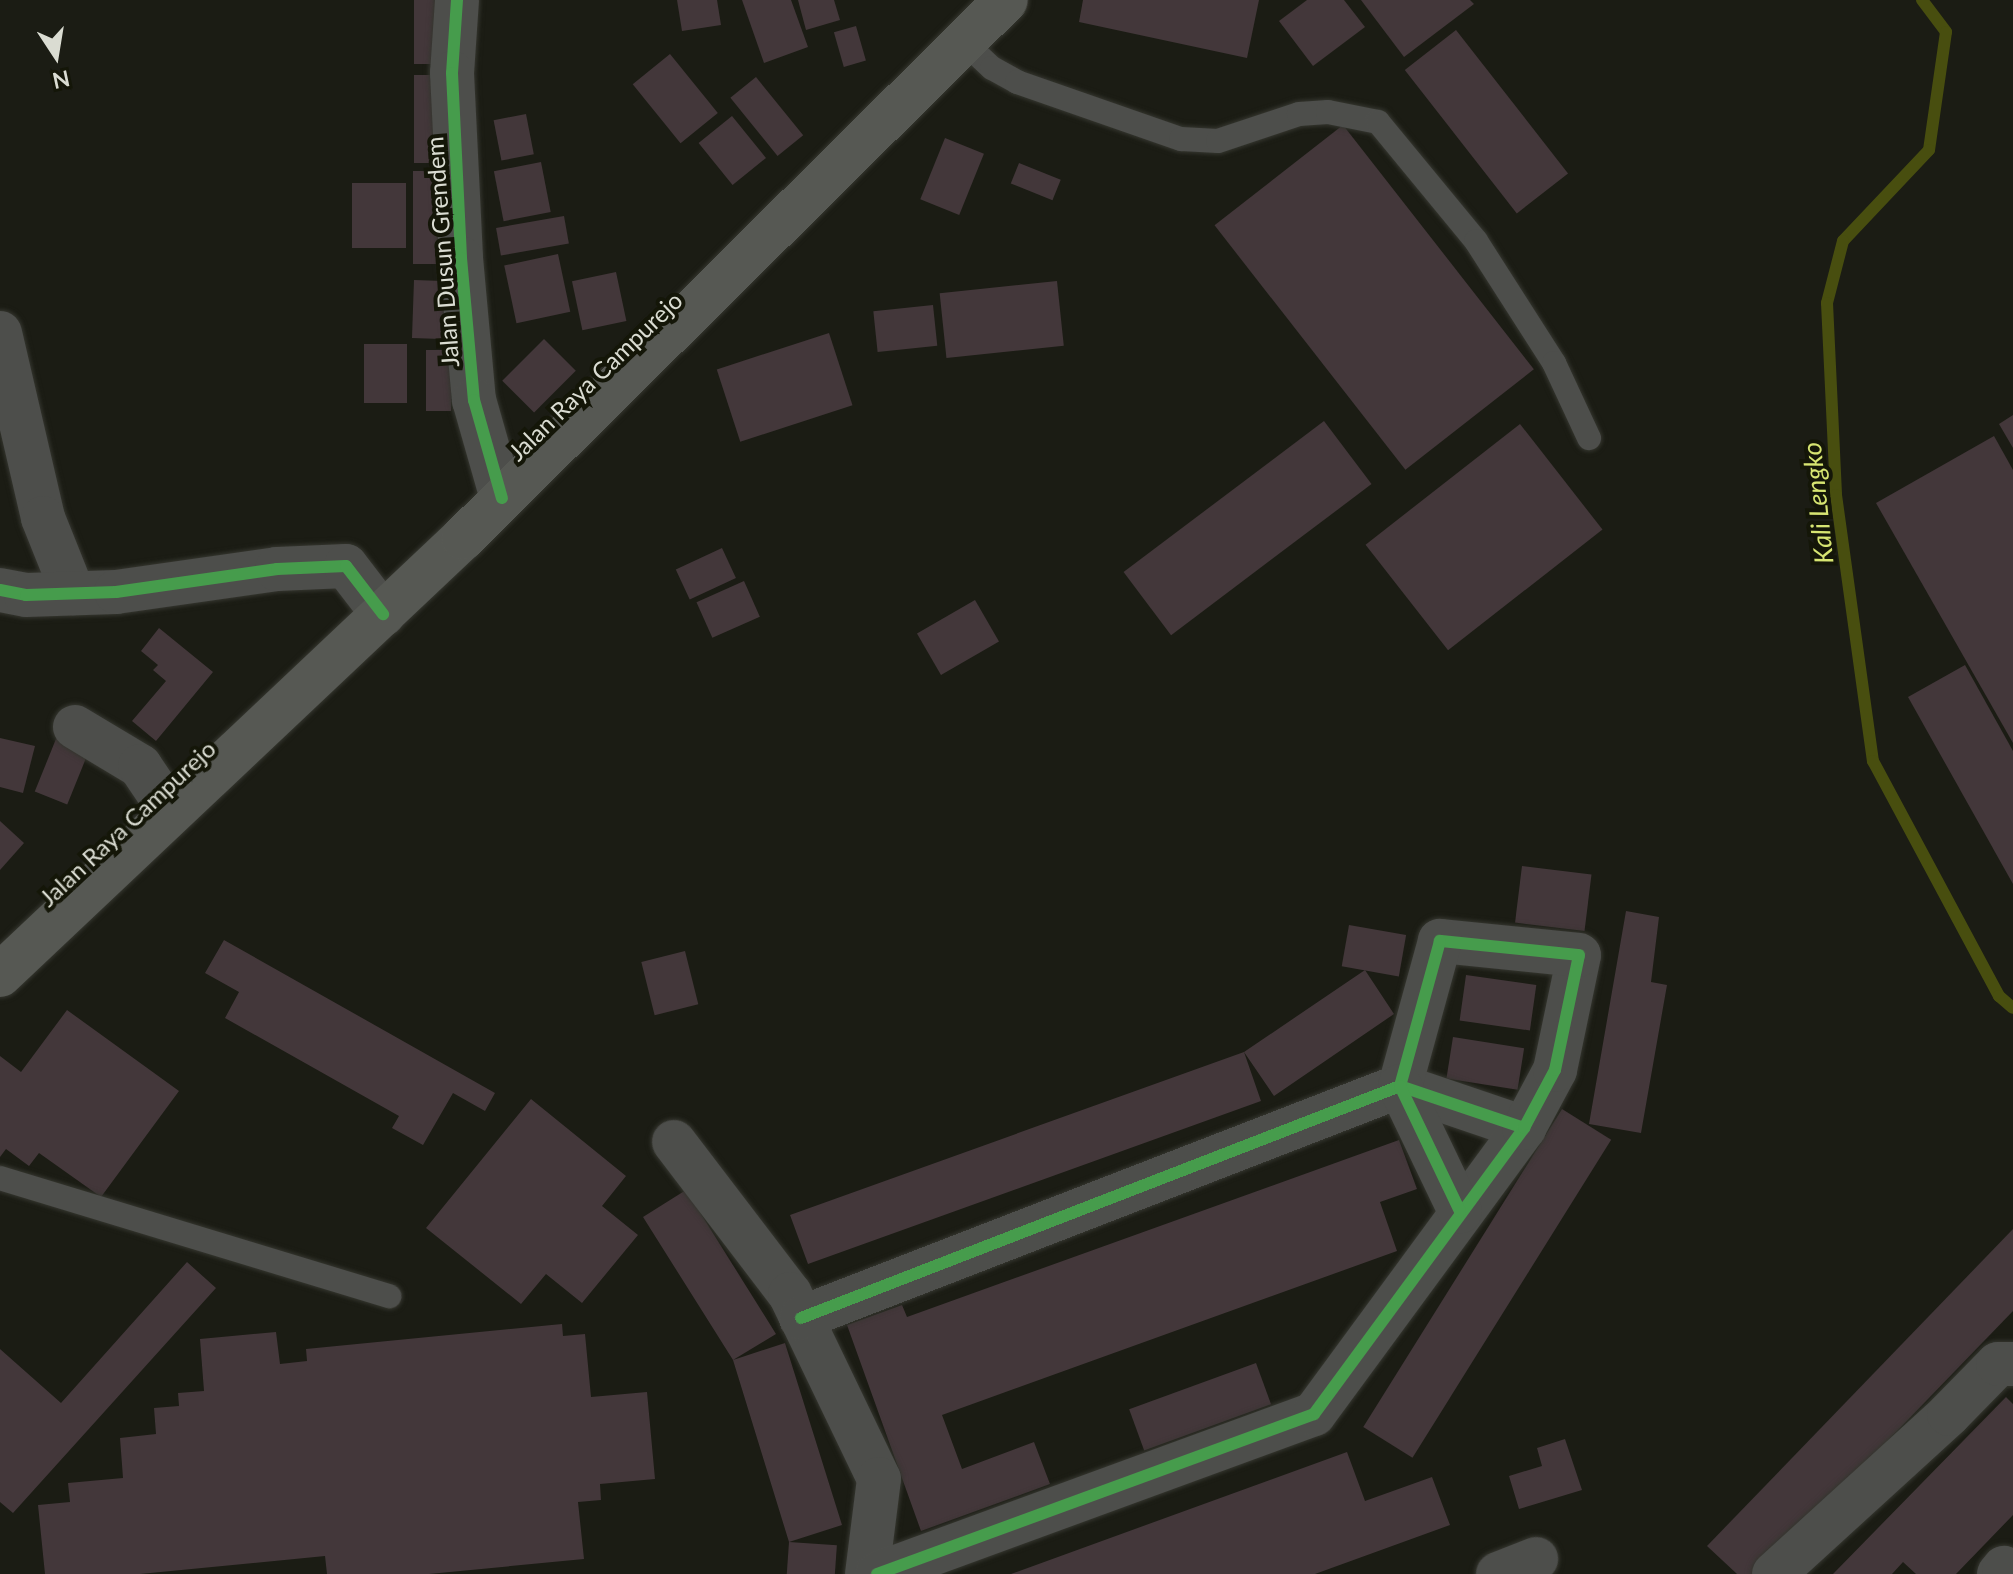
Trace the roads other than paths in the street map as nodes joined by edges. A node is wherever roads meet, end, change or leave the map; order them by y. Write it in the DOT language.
graph roads {
  1 [pos="457,0"];
  2 [pos="1006,0"];
  3 [pos="964,42"];
  4 [pos="0,333"];
  5 [pos="1589,438"];
  6 [pos="502,498"];
  7 [pos="0,590"];
  8 [pos="73,593"];
  9 [pos="383,614"];
  10 [pos="75,727"];
  11 [pos="171,812"];
  12 [pos="0,975"];
  13 [pos="1400,1086"];
  14 [pos="1524,1128"];
  15 [pos="674,1142"];
  16 [pos="0,1178"];
  17 [pos="1460,1211"];
  18 [pos="389,1296"];
  19 [pos="801,1318"];
  20 [pos="2013,1364"];
  21 [pos="867,1574"];
  22 [pos="877,1574"];
  23 [pos="1774,1574"];
  24 [pos="1999,1574"];
  25 [pos="2013,1574"];
  1 -- 6 [label="street, Jalan Dusun Grendem"];
  2 -- 3 [label="main road, Jalan Raya Campurejo"];
  3 -- 5 [label="lane"];
  3 -- 6 [label="main road, Jalan Raya Campurejo"];
  4 -- 8 [label="street"];
  6 -- 9 [label="main road, Jalan Raya Campurejo"];
  7 -- 8 [label="street"];
  8 -- 9 [label="street"];
  9 -- 11 [label="main road, Jalan Raya Campurejo"];
  10 -- 11 [label="street"];
  11 -- 12 [label="main road, Jalan Raya Campurejo"];
  13 -- 14 [label="street"];
  13 -- 14 [label="street"];
  13 -- 17 [label="street"];
  13 -- 19 [label="street"];
  14 -- 17 [label="street"];
  15 -- 19 [label="street"];
  16 -- 18 [label="lane"];
  17 -- 22 [label="street"];
  19 -- 21 [label="street"];
  20 -- 23 [label="street"];
  24 -- 25 [label="street"];
}
